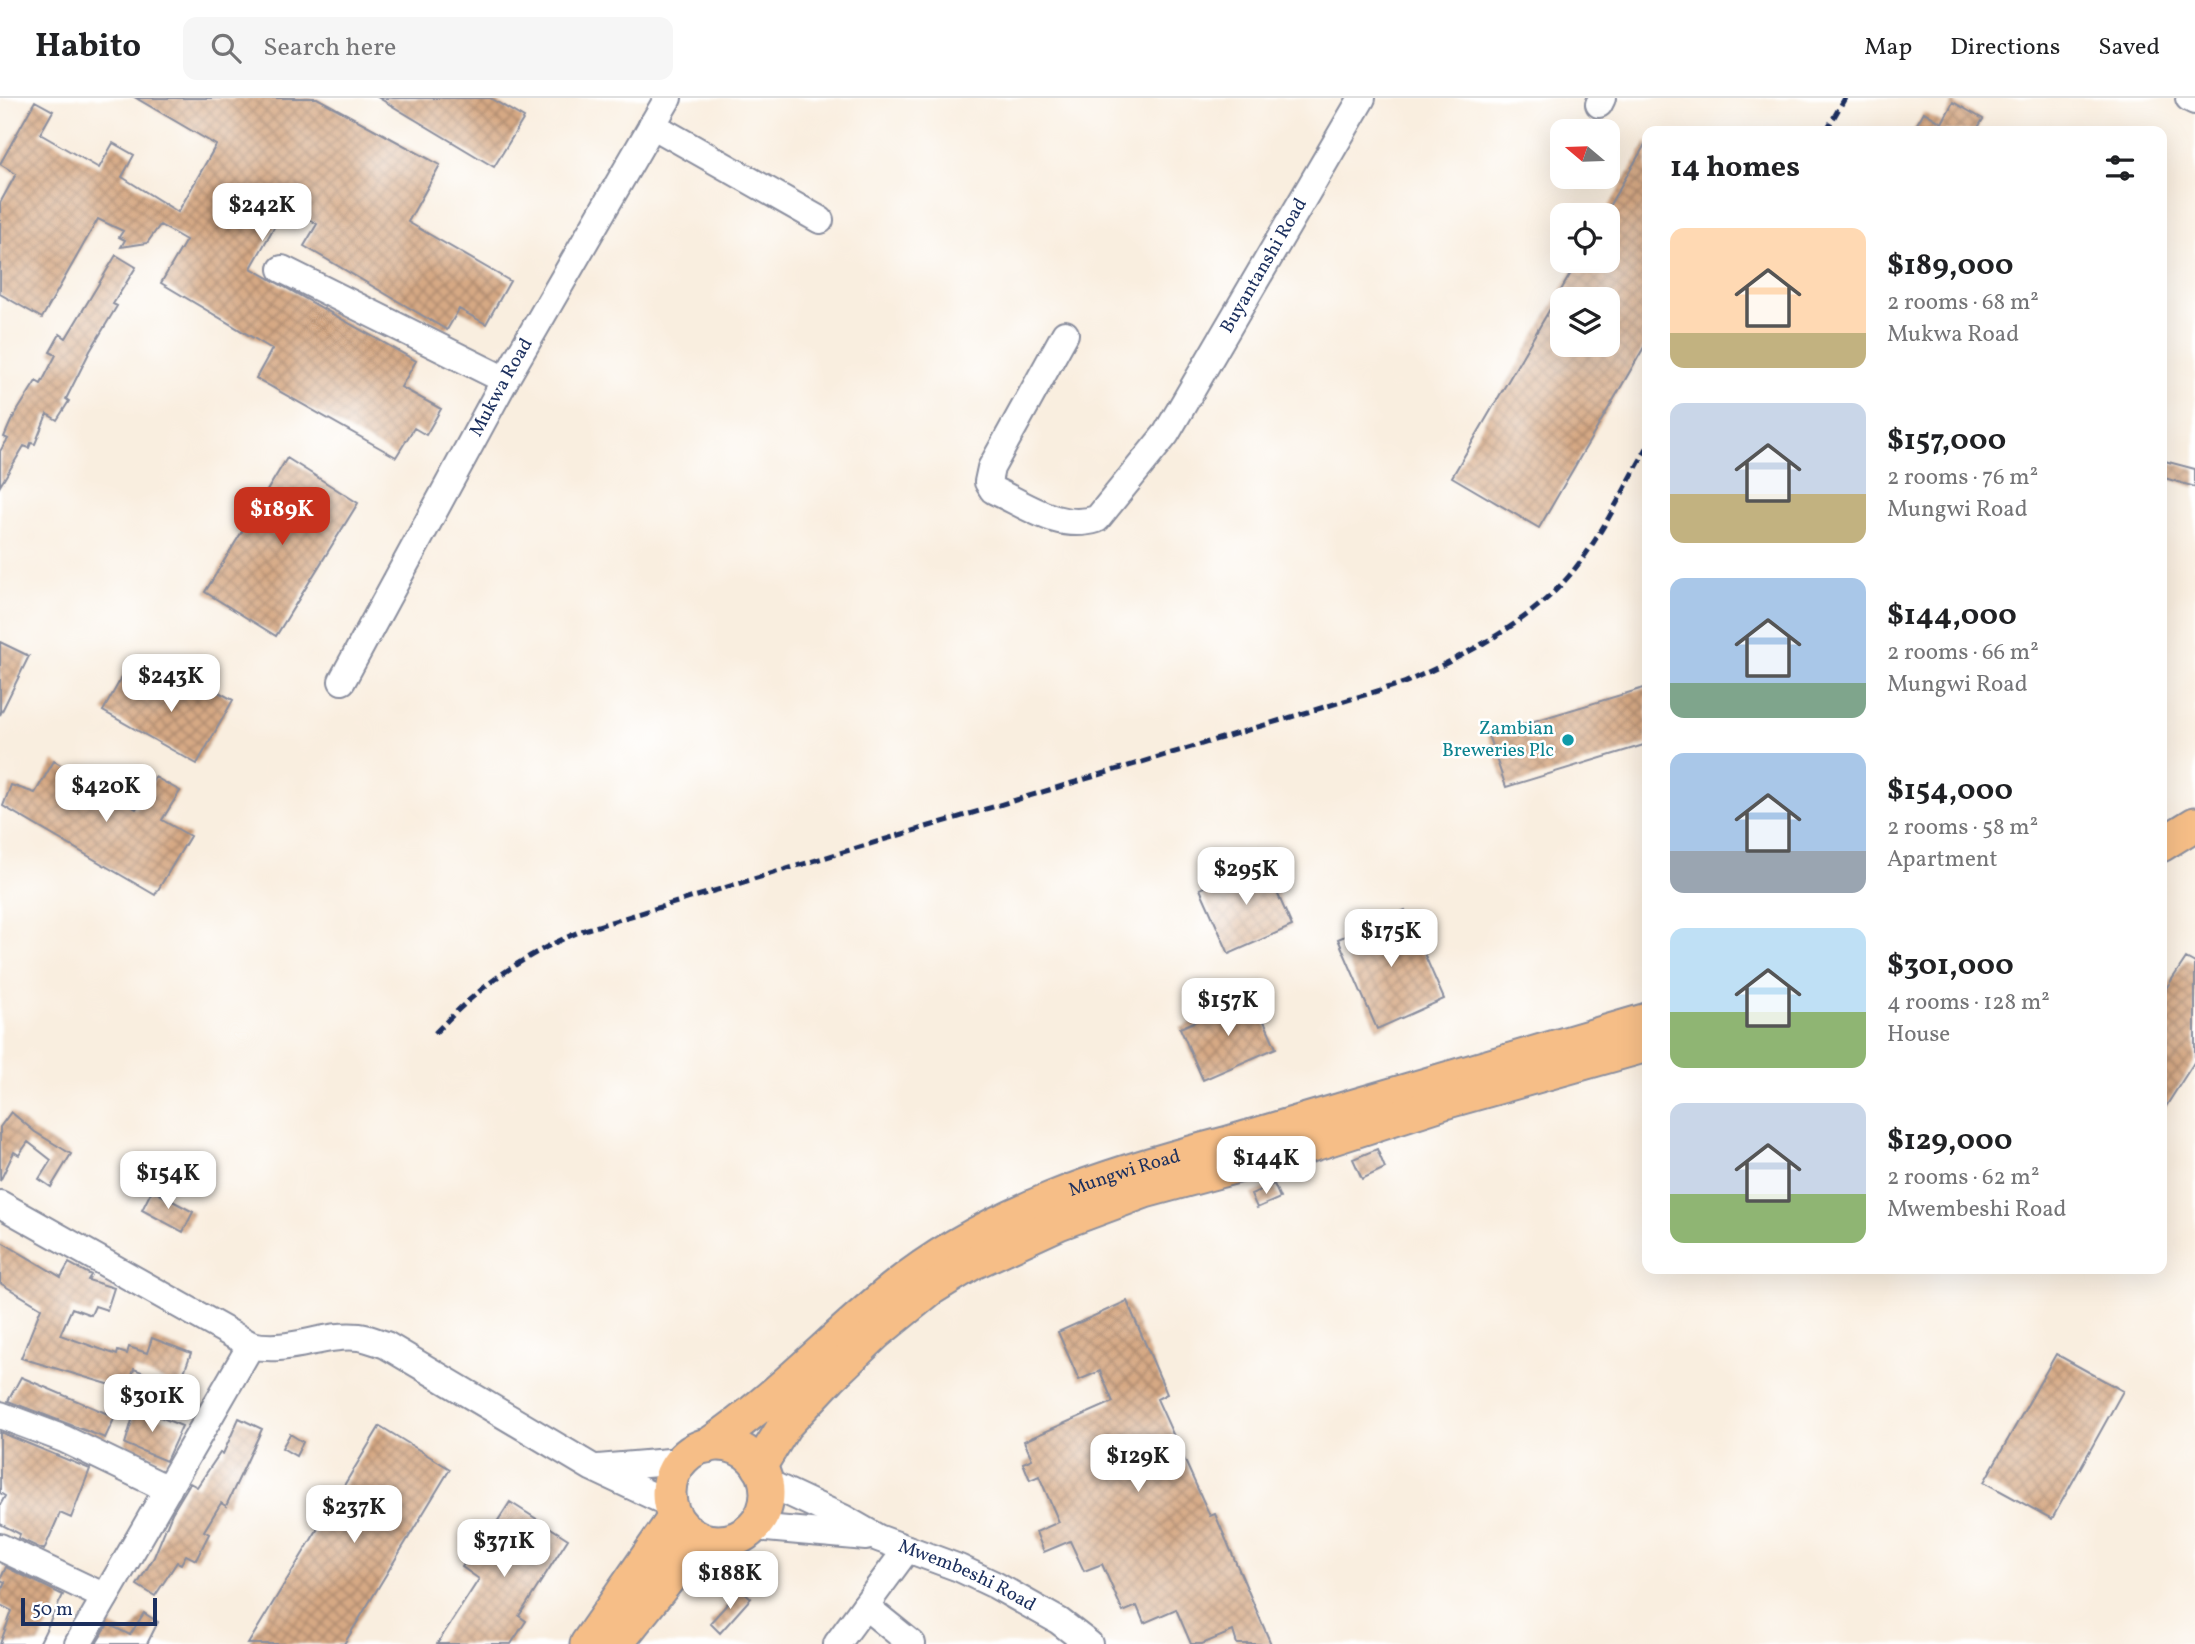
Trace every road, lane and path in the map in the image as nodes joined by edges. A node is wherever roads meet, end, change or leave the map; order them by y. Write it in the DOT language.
graph roads {
  1 [pos="668,98"];
  2 [pos="1362,98"];
  3 [pos="2189,98"];
  4 [pos="2195,102"];
  5 [pos="652,125"];
  6 [pos="820,220"];
  7 [pos="282,269"];
  8 [pos="1065,334"];
  9 [pos="505,380"];
  10 [pos="342,681"];
  11 [pos="2195,824"];
  12 [pos="2167,841"];
  13 [pos="2195,848"];
  14 [pos="2167,864"];
  15 [pos="1642,1022"];
  16 [pos="1642,1046"];
  17 [pos="1445,1090"];
  18 [pos="0,1204"];
  19 [pos="251,1345"];
  20 [pos="0,1415"];
  21 [pos="694,1453"];
  22 [pos="593,1468"];
  23 [pos="763,1475"];
  24 [pos="168,1489"];
  25 [pos="673,1511"];
  26 [pos="754,1527"];
  27 [pos="878,1538"];
  28 [pos="700,1539"];
  29 [pos="0,1547"];
  30 [pos="907,1549"];
  31 [pos="104,1597"];
  32 [pos="865,1606"];
  33 [pos="78,1644"];
  34 [pos="587,1644"];
  35 [pos="616,1644"];
  36 [pos="838,1644"];
  37 [pos="912,1644"];
  38 [pos="1089,1644"];
  1 -- 5 [label="street, Mukwa Road"];
  2 -- 8 [label="street, Buyantanshi Road"];
  3 -- 4 [label="street"];
  5 -- 6 [label="street"];
  5 -- 9 [label="street, Mukwa Road"];
  7 -- 9 [label="street"];
  9 -- 10 [label="street, Mukwa Road"];
  11 -- 12 [label="main road"];
  13 -- 14 [label="main road"];
  15 -- 17 [label="main road, Mungwi Road"];
  16 -- 17 [label="main road, Mungwi Road"];
  17 -- 21 [label="main road, Mungwi Road"];
  17 -- 23 [label="main road, Mungwi Road"];
  18 -- 19 [label="street"];
  19 -- 22 [label="street"];
  19 -- 24 [label="street"];
  20 -- 24 [label="street"];
  21 -- 22 [label="street"];
  21 -- 23 [label="main road"];
  21 -- 25 [label="main road"];
  22 -- 25 [label="street"];
  23 -- 26 [label="main road"];
  23 -- 27 [label="street"];
  24 -- 31 [label="street"];
  25 -- 28 [label="main road"];
  25 -- 34 [label="main road"];
  26 -- 27 [label="street"];
  26 -- 28 [label="main road"];
  27 -- 30 [label="street, Mwembeshi Road"];
  28 -- 35 [label="main road"];
  29 -- 31 [label="street"];
  30 -- 32 [label="street"];
  30 -- 38 [label="street, Mwembeshi Road"];
  31 -- 33 [label="street"];
  32 -- 36 [label="street"];
  32 -- 37 [label="street"];
}
